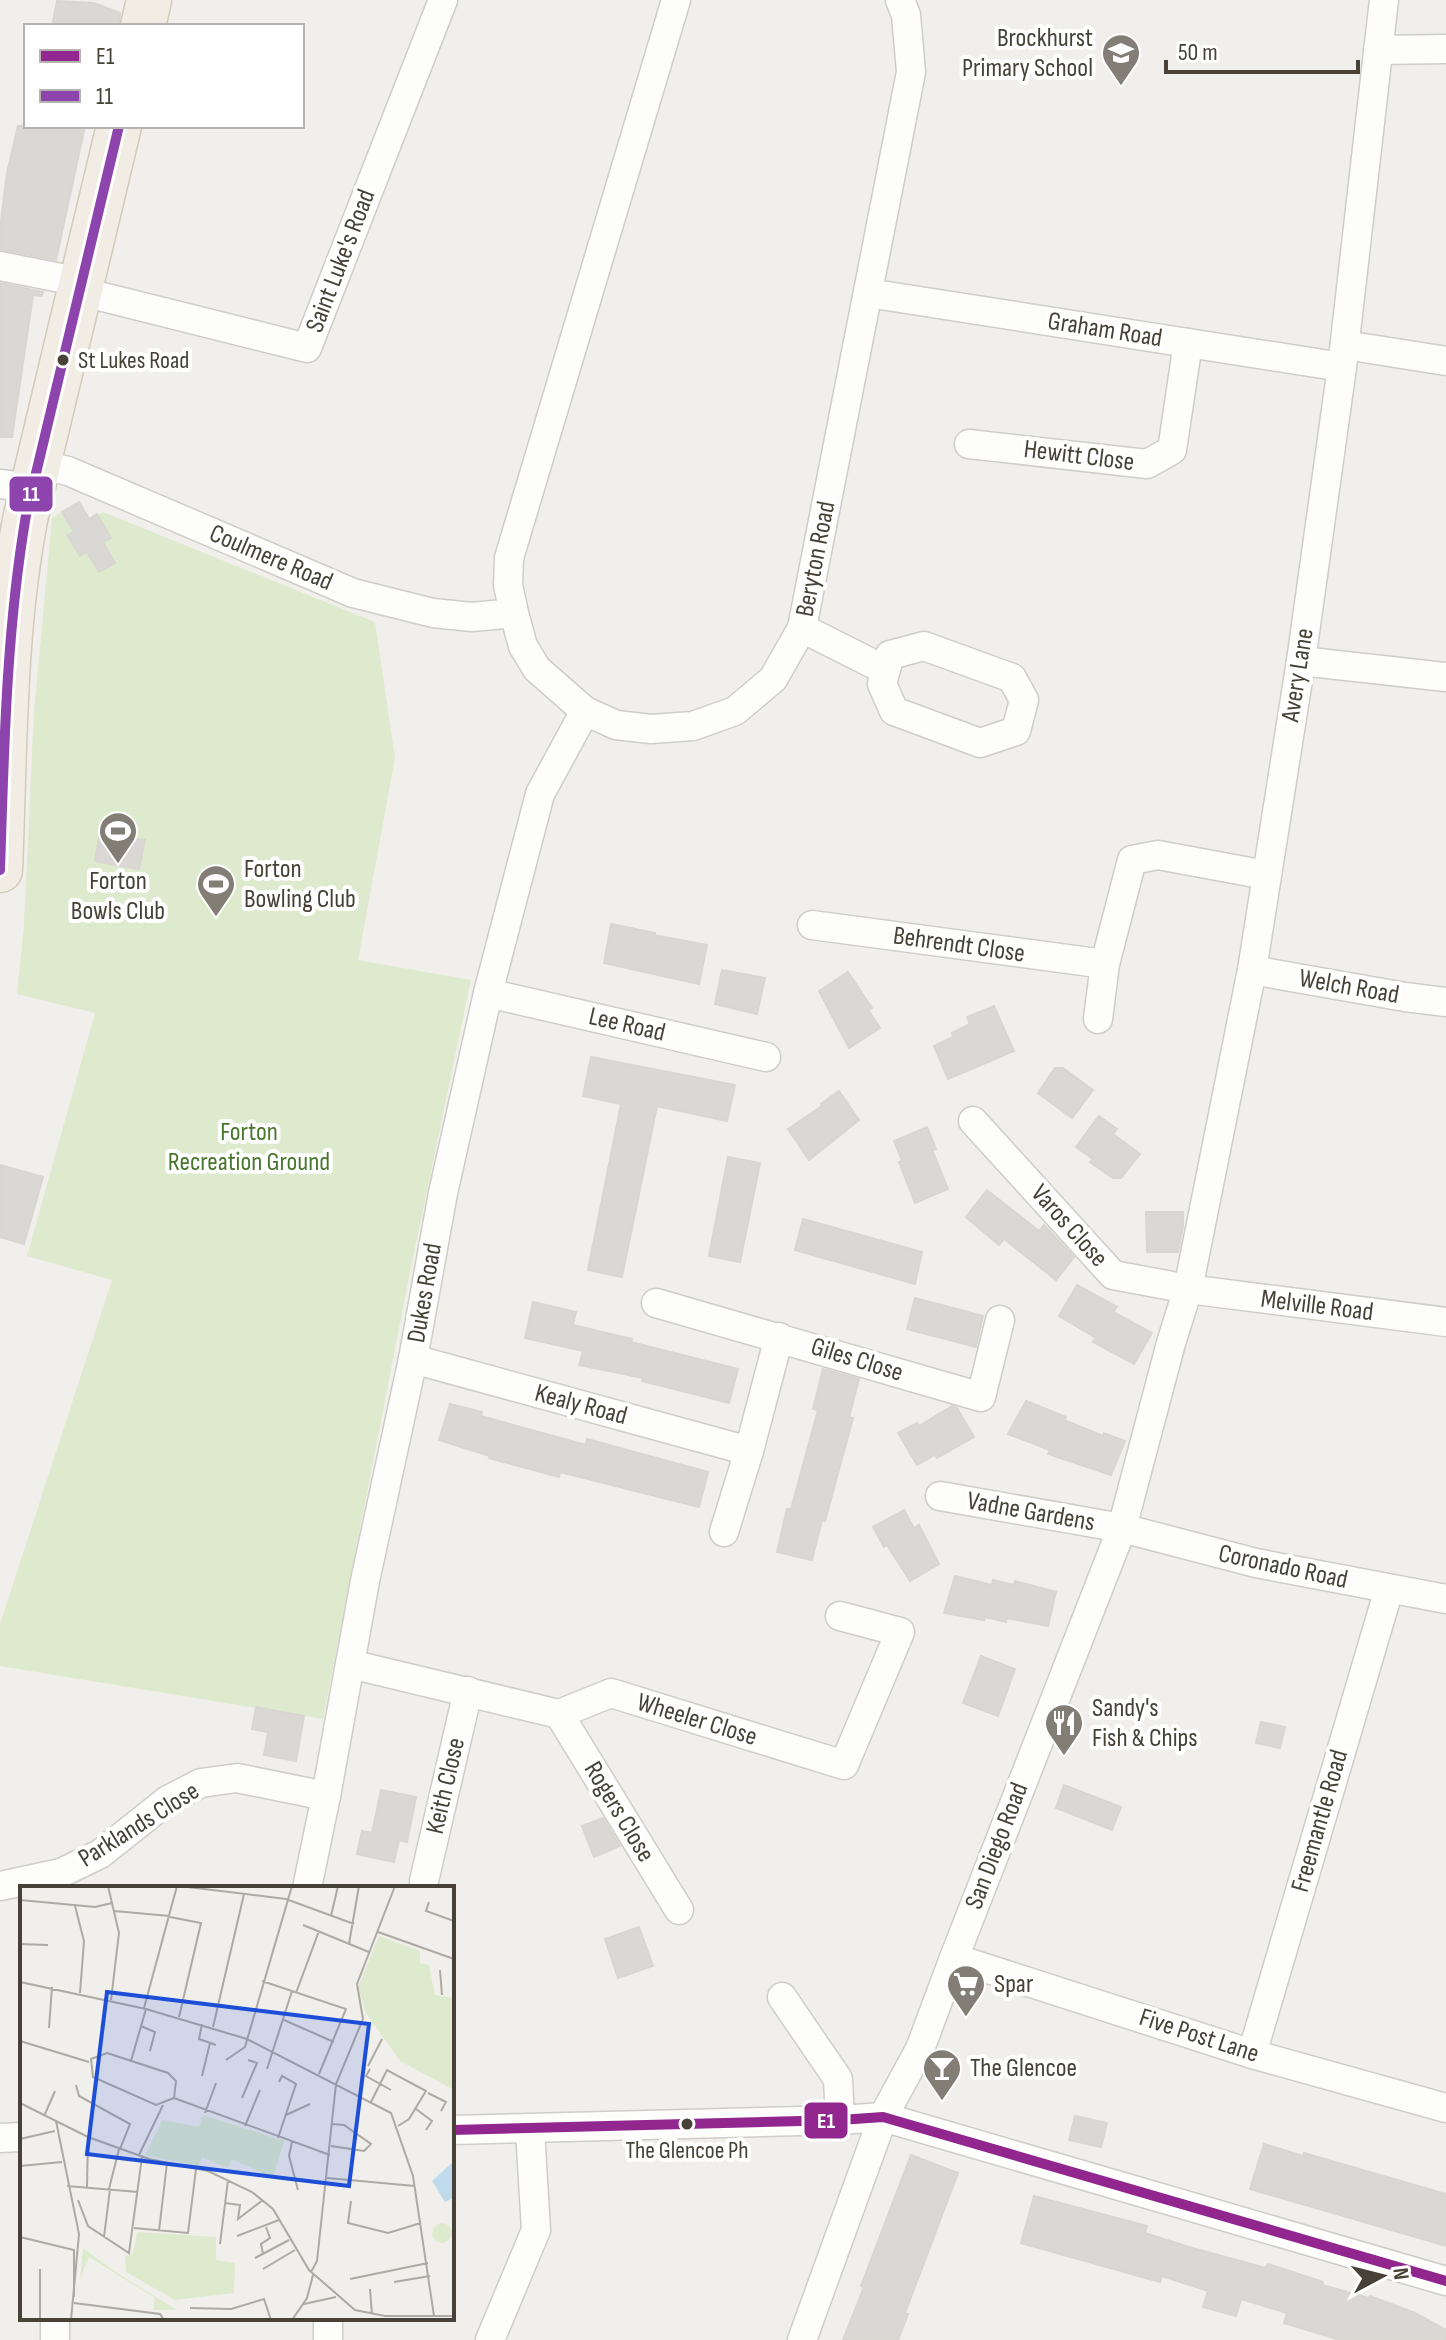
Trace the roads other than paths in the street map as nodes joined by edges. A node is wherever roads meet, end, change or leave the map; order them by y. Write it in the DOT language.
graph roads {
  1 [pos="149,0"];
  2 [pos="443,0"];
  3 [pos="676,0"];
  4 [pos="900,0"];
  5 [pos="1384,0"];
  6 [pos="143,24"];
  7 [pos="1446,49"];
  8 [pos="1378,50"];
  9 [pos="119,128"];
  10 [pos="0,266"];
  11 [pos="80,287"];
  12 [pos="868,293"];
  13 [pos="1188,343"];
  14 [pos="1343,356"];
  15 [pos="1446,361"];
  16 [pos="969,444"];
  17 [pos="23,479"];
  18 [pos="514,613"];
  19 [pos="802,628"];
  20 [pos="1301,661"];
  21 [pos="885,670"];
  22 [pos="1446,677"];
  23 [pos="585,711"];
  24 [pos="3,718"];
  25 [pos="0,870"];
  26 [pos="1266,875"];
  27 [pos="812,925"];
  28 [pos="1105,964"];
  29 [pos="1252,970"];
  30 [pos="488,993"];
  31 [pos="1446,1002"];
  32 [pos="1098,1019"];
  33 [pos="766,1057"];
  34 [pos="973,1121"];
  35 [pos="1188,1289"];
  36 [pos="656,1303"];
  37 [pos="1000,1320"];
  38 [pos="1446,1322"];
  39 [pos="779,1337"];
  40 [pos="1171,1343"];
  41 [pos="413,1359"];
  42 [pos="749,1451"];
  43 [pos="940,1496"];
  44 [pos="1122,1528"];
  45 [pos="724,1532"];
  46 [pos="1389,1589"];
  47 [pos="1446,1599"];
  48 [pos="840,1616"];
  49 [pos="350,1664"];
  50 [pos="468,1691"];
  51 [pos="559,1714"];
  52 [pos="326,1796"];
  53 [pos="424,1881"];
  54 [pos="0,1886"];
  55 [pos="307,1886"];
  56 [pos="679,1910"];
  57 [pos="954,1958"];
  58 [pos="782,1997"];
  59 [pos="1252,2054"];
  60 [pos="1446,2108"];
  61 [pos="883,2117"];
  62 [pos="840,2120"];
  63 [pos="454,2130"];
  64 [pos="530,2130"];
  65 [pos="20,2137"];
  66 [pos="0,2138"];
  67 [pos="1446,2281"];
  68 [pos="490,2340"];
  69 [pos="802,2340"];
  1 -- 6 [label="main road"];
  2 -- 11 [label="street, Saint Luke's Road"];
  3 -- 18 [label="street, Beryton Road"];
  4 -- 12 [label="street, Beryton Road"];
  5 -- 8 [label="street, Avery Lane"];
  7 -- 8 [label="street"];
  8 -- 14 [label="street, Avery Lane"];
  9 -- 11 [label="main road"];
  10 -- 11 [label="street"];
  11 -- 17 [label="main road"];
  12 -- 13 [label="street, Graham Road"];
  12 -- 19 [label="street, Beryton Road"];
  13 -- 14 [label="street, Graham Road"];
  13 -- 16 [label="street, Hewitt Close"];
  14 -- 15 [label="street, Graham Road"];
  14 -- 20 [label="street, Avery Lane"];
  17 -- 18 [label="street, Coulmere Road"];
  17 -- 24 [label="main road"];
  18 -- 23 [label="street, Beryton Road"];
  19 -- 21 [label="street"];
  19 -- 23 [label="street, Beryton Road"];
  20 -- 22 [label="street"];
  20 -- 26 [label="street, Avery Lane"];
  21 -- 21 [label="street"];
  23 -- 30 [label="street, Dukes Road"];
  24 -- 25 [label="main road"];
  26 -- 28 [label="street"];
  26 -- 29 [label="street, Avery Lane"];
  27 -- 28 [label="street, Behrendt Close"];
  28 -- 32 [label="street"];
  29 -- 31 [label="street, Welch Road"];
  29 -- 35 [label="street, Avery Lane"];
  30 -- 33 [label="street, Lee Road"];
  30 -- 41 [label="street, Dukes Road"];
  34 -- 35 [label="street, Varos Close"];
  35 -- 38 [label="street, Melville Road"];
  35 -- 40 [label="street, Avery Lane"];
  36 -- 39 [label="street, Giles Close"];
  37 -- 39 [label="street, Giles Close"];
  39 -- 42 [label="street"];
  40 -- 44 [label="street, San Diego Road"];
  41 -- 42 [label="street, Kealy Road"];
  41 -- 49 [label="street, Dukes Road"];
  42 -- 45 [label="street"];
  43 -- 44 [label="street, Vadne Gardens"];
  44 -- 46 [label="street, Coronado Road"];
  44 -- 57 [label="street, San Diego Road"];
  46 -- 47 [label="street, Coronado Road"];
  46 -- 59 [label="street, Freemantle Road"];
  48 -- 51 [label="street, Wheeler Close"];
  49 -- 50 [label="street"];
  49 -- 52 [label="street, Dukes Road"];
  50 -- 51 [label="street"];
  50 -- 53 [label="street, Keith Close"];
  51 -- 56 [label="street, Rogers Close"];
  52 -- 54 [label="street, Parklands Close"];
  52 -- 55 [label="street, Dukes Road"];
  57 -- 59 [label="street, Five Post Lane"];
  57 -- 61 [label="street, San Diego Road"];
  58 -- 62 [label="street"];
  59 -- 60 [label="street, Five Post Lane"];
  61 -- 62 [label="street"];
  61 -- 67 [label="street"];
  61 -- 69 [label="street, San Diego Road"];
  62 -- 64 [label="street"];
  63 -- 64 [label="street"];
  64 -- 68 [label="street"];
  65 -- 66 [label="street"];
}
